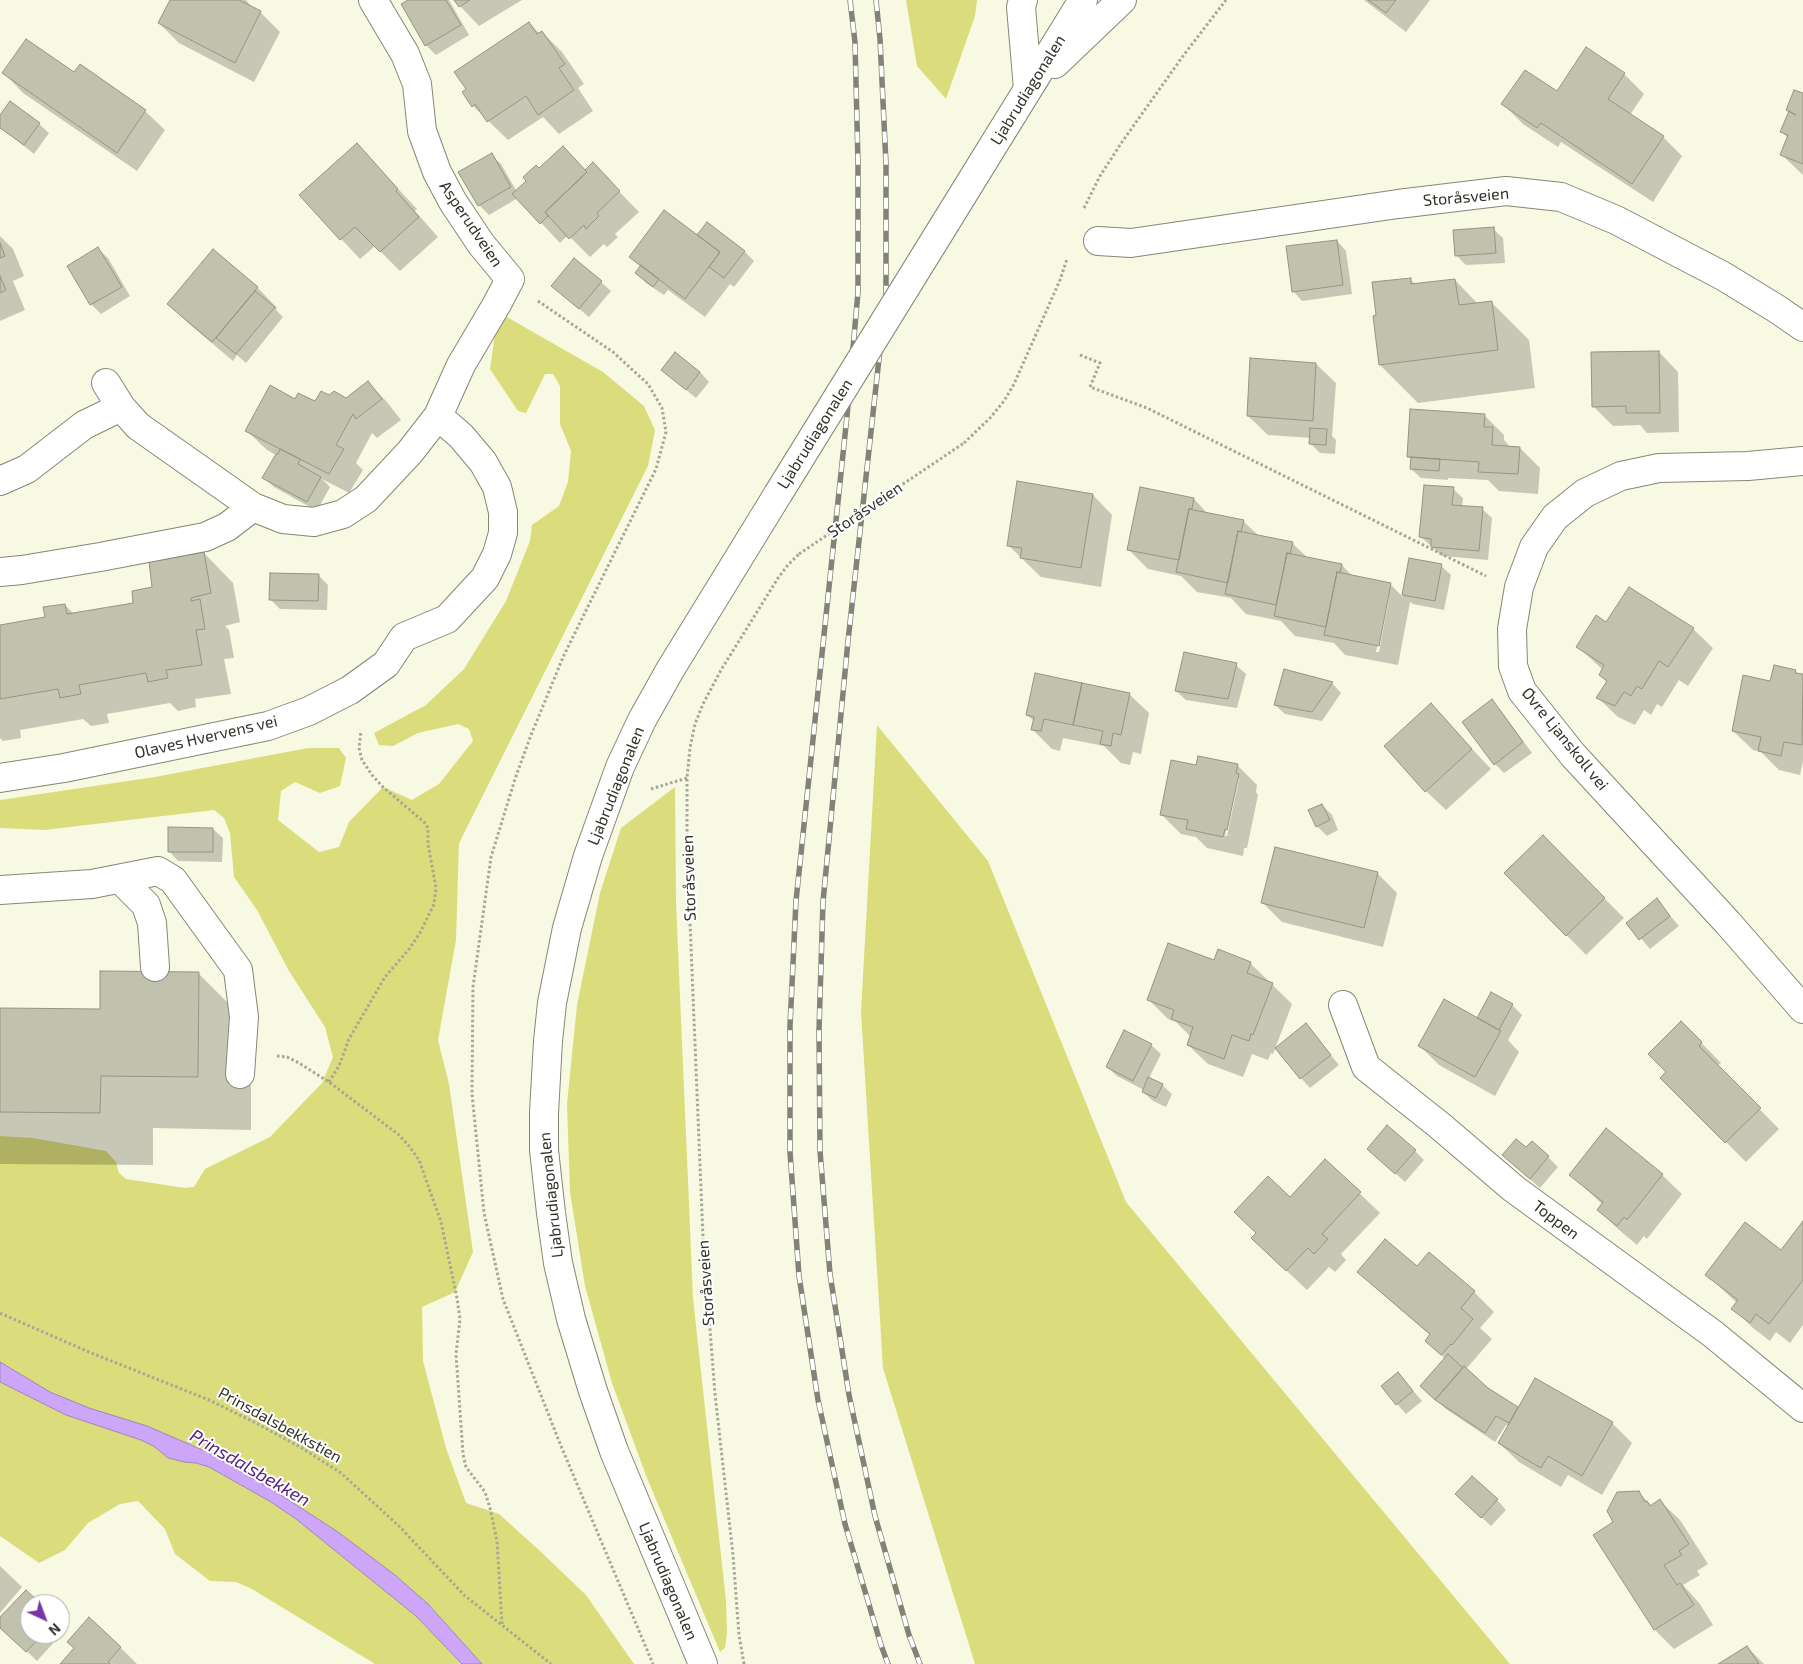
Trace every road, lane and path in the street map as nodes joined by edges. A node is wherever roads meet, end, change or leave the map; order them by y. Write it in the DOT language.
graph roads {
  1 [pos="373,0"];
  2 [pos="1023,0"];
  3 [pos="1083,0"];
  4 [pos="1122,0"];
  5 [pos="1226,0"];
  6 [pos="1028,89"];
  7 [pos="1083,210"];
  8 [pos="1098,241"];
  9 [pos="1068,256"];
  10 [pos="510,279"];
  11 [pos="1803,327"];
  12 [pos="1080,356"];
  13 [pos="625,363"];
  14 [pos="106,383"];
  15 [pos="120,407"];
  16 [pos="438,416"];
  17 [pos="1803,461"];
  18 [pos="0,481"];
  19 [pos="254,507"];
  20 [pos="0,572"];
  21 [pos="1519,587"];
  22 [pos="361,731"];
  23 [pos="0,778"];
  24 [pos="120,879"];
  25 [pos="0,890"];
  26 [pos="155,967"];
  27 [pos="1344,1005"];
  28 [pos="1803,1009"];
  29 [pos="241,1063"];
  30 [pos="329,1082"];
  31 [pos="0,1313"];
  32 [pos="1803,1408"];
  33 [pos="502,1624"];
  34 [pos="551,1664"];
  35 [pos="703,1664"];
  36 [pos="744,1664"];
  1 -- 10 [label="street, Asperudveien"];
  2 -- 6 [label="street"];
  3 -- 6 [label="street, Ljabrudiagonalen"];
  4 -- 6 [label="street"];
  5 -- 7 [label="path"];
  6 -- 35 [label="street, Ljabrudiagonalen, bridge"];
  8 -- 11 [label="street, Storåsveien"];
  9 -- 36 [label="path, Storåsveien, bridge"];
  10 -- 13 [label="path, Asperudveien"];
  10 -- 16 [label="street, Asperudveien"];
  12 -- 21 [label="path"];
  14 -- 15 [label="street"];
  15 -- 18 [label="street"];
  15 -- 19 [label="street"];
  16 -- 19 [label="street"];
  16 -- 23 [label="street, Olaves Hvervens vei"];
  17 -- 21 [label="street, Øvre Ljanskoll vei"];
  19 -- 20 [label="street"];
  21 -- 28 [label="street, Øvre Ljanskoll vei"];
  22 -- 30 [label="path"];
  24 -- 25 [label="street"];
  24 -- 26 [label="street"];
  24 -- 29 [label="street"];
  27 -- 32 [label="street, Toppen"];
  29 -- 30 [label="path"];
  30 -- 33 [label="path"];
  31 -- 33 [label="path, Prinsdalsbekkstien"];
  33 -- 34 [label="path, Prinsdalsbekkstien"];
}
